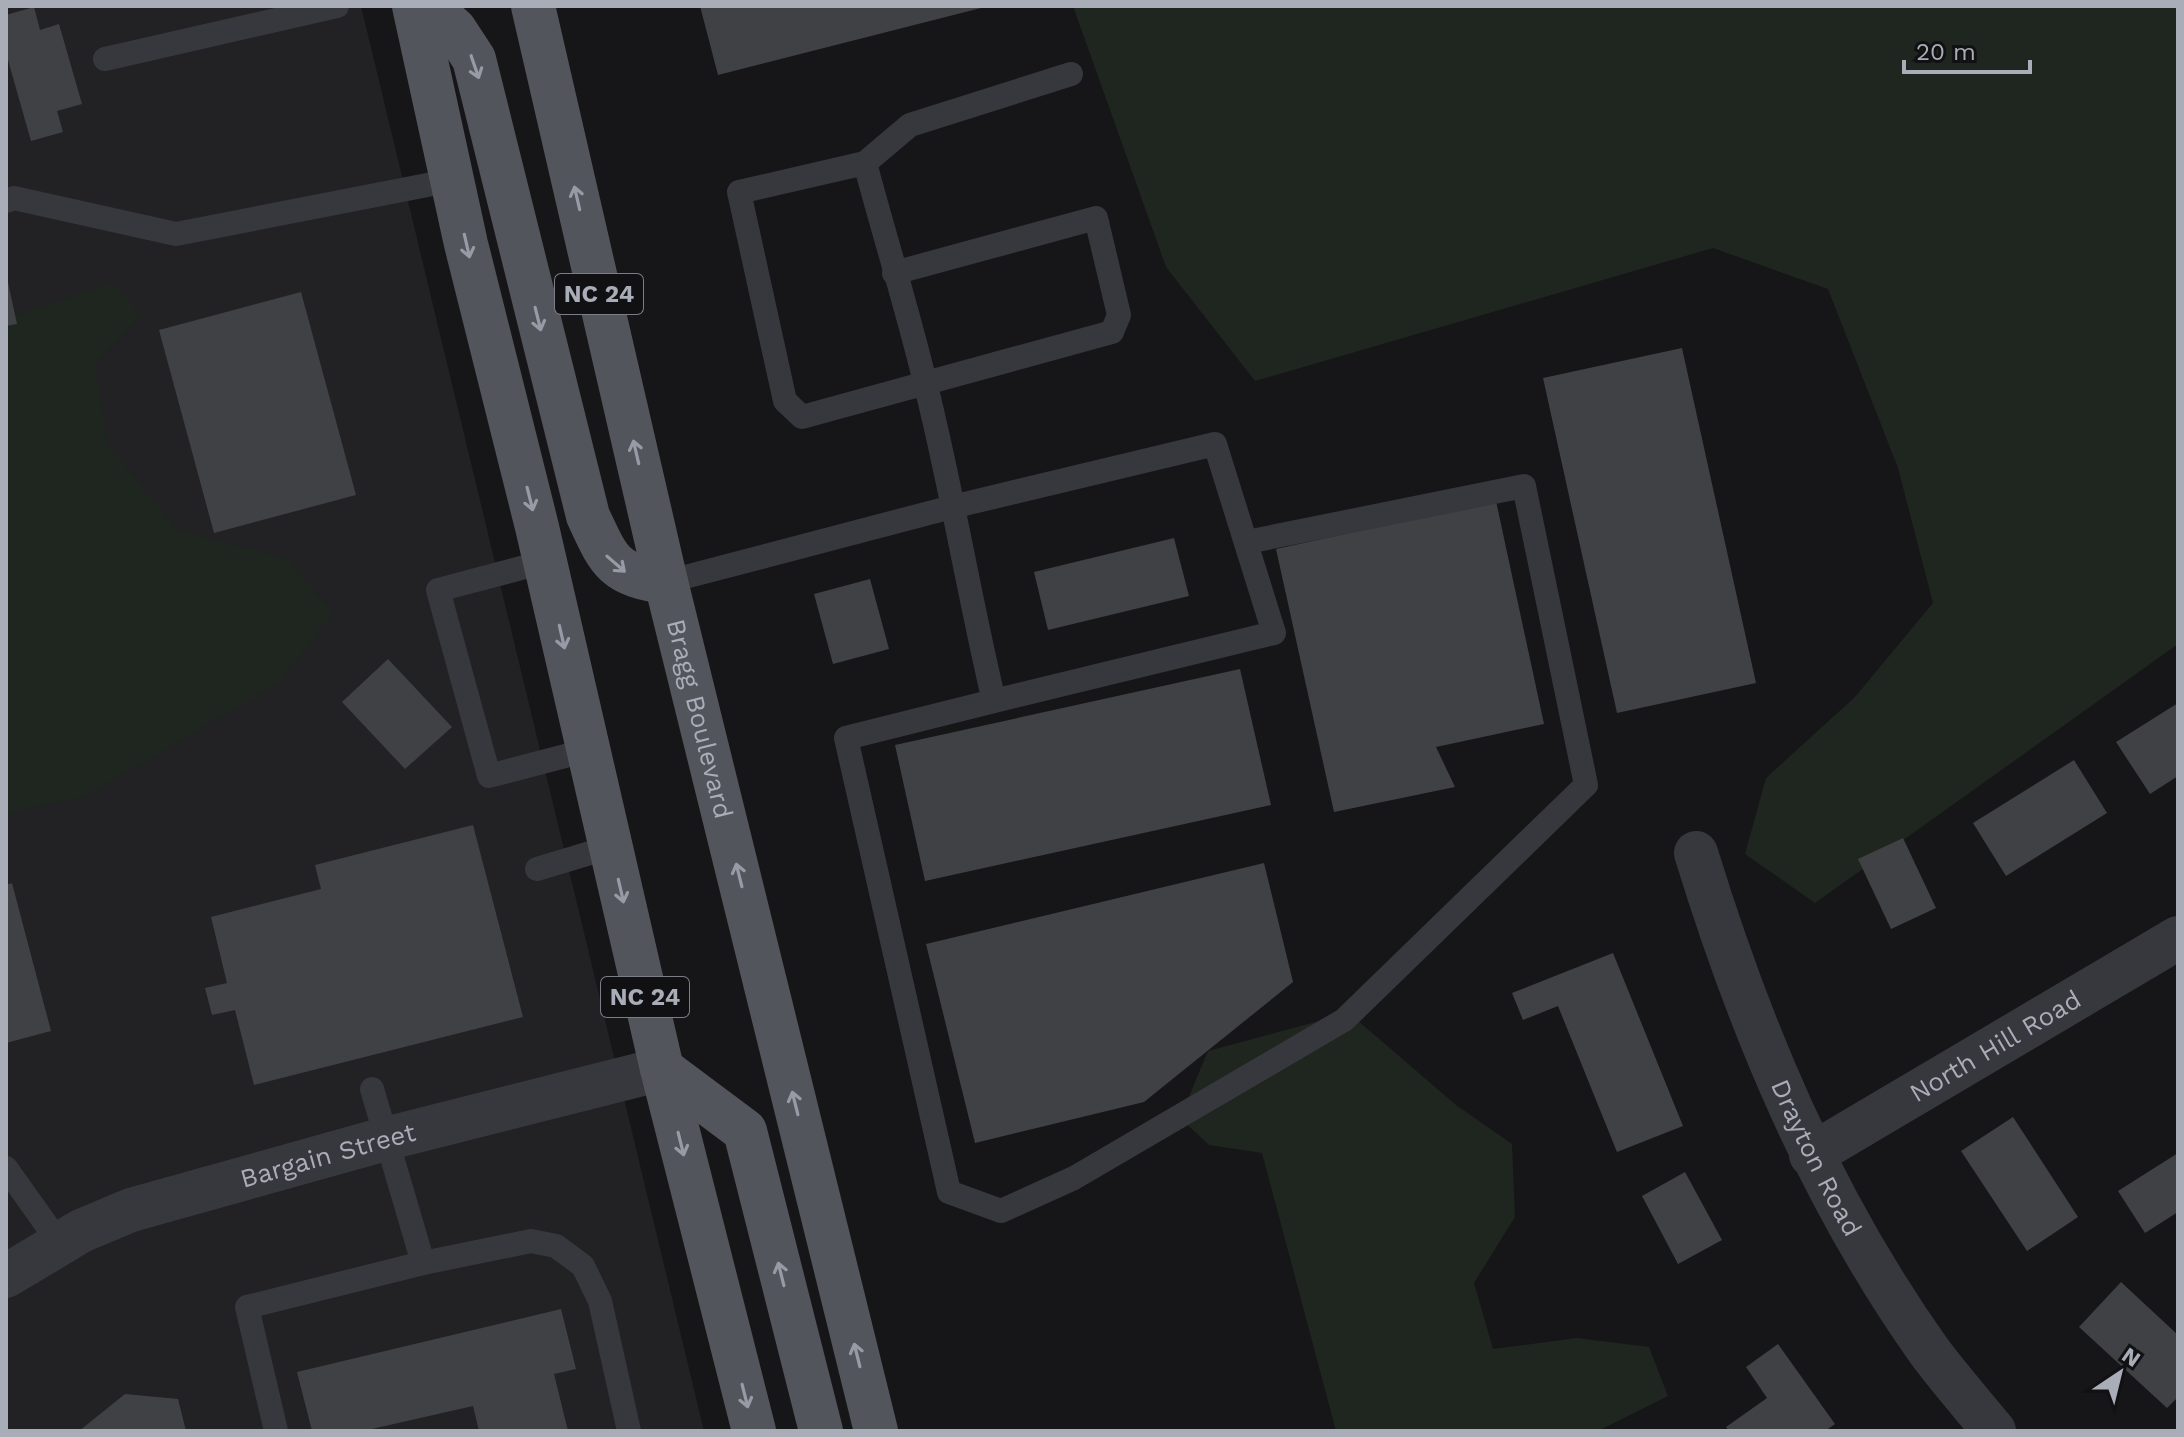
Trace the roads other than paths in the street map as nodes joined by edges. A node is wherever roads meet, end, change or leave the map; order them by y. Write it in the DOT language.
graph roads {
  1 [pos="337,6"];
  2 [pos="414,6"];
  3 [pos="429,6"];
  4 [pos="533,6"];
  5 [pos="105,59"];
  6 [pos="1071,74"];
  7 [pos="865,163"];
  8 [pos="453,180"];
  9 [pos="6,201"];
  10 [pos="894,273"];
  11 [pos="926,385"];
  12 [pos="952,507"];
  13 [pos="1247,542"];
  14 [pos="544,562"];
  15 [pos="666,582"];
  16 [pos="994,701"];
  17 [pos="588,750"];
  18 [pos="610,847"];
  19 [pos="1696,853"];
  20 [pos="537,869"];
  21 [pos="2178,938"];
  22 [pos="662,1069"];
  23 [pos="372,1089"];
  24 [pos="385,1139"];
  25 [pos="1811,1155"];
  26 [pos="6,1168"];
  27 [pos="60,1244"];
  28 [pos="423,1263"];
  29 [pos="6,1276"];
  30 [pos="276,1431"];
  31 [pos="629,1431"];
  32 [pos="754,1431"];
  33 [pos="821,1431"];
  34 [pos="876,1431"];
  35 [pos="1994,1431"];
  1 -- 5 [label="lane"];
  2 -- 8 [label="main road, NC 24"];
  3 -- 15 [label="main road, one-way"];
  15 -- 4 [label="main road, Bragg Boulevard / NC 24, one-way"];
  6 -- 7 [label="lane"];
  7 -- 10 [label="lane"];
  7 -- 11 [label="lane"];
  8 -- 9 [label="lane"];
  8 -- 14 [label="main road, NC 24, one-way"];
  10 -- 11 [label="lane"];
  10 -- 11 [label="lane"];
  11 -- 12 [label="lane"];
  12 -- 13 [label="lane"];
  12 -- 15 [label="lane"];
  12 -- 16 [label="lane"];
  13 -- 16 [label="lane"];
  13 -- 16 [label="lane"];
  14 -- 17 [label="main road, NC 24, one-way"];
  14 -- 17 [label="lane"];
  34 -- 15 [label="main road, Bragg Boulevard / NC 24, one-way"];
  17 -- 18 [label="main road, NC 24"];
  18 -- 20 [label="lane"];
  18 -- 22 [label="main road, NC 24, one-way"];
  19 -- 25 [label="street, Drayton Road"];
  21 -- 25 [label="street, North Hill Road"];
  22 -- 24 [label="street, Bargain Street"];
  22 -- 32 [label="main road, NC 24, one-way"];
  33 -- 22 [label="main road, one-way"];
  23 -- 24 [label="lane"];
  24 -- 27 [label="street, Bargain Street"];
  24 -- 28 [label="lane"];
  25 -- 35 [label="street, Drayton Road"];
  26 -- 27 [label="lane"];
  27 -- 29 [label="street, Bargain Street"];
  28 -- 30 [label="lane"];
  28 -- 31 [label="lane"];
}
